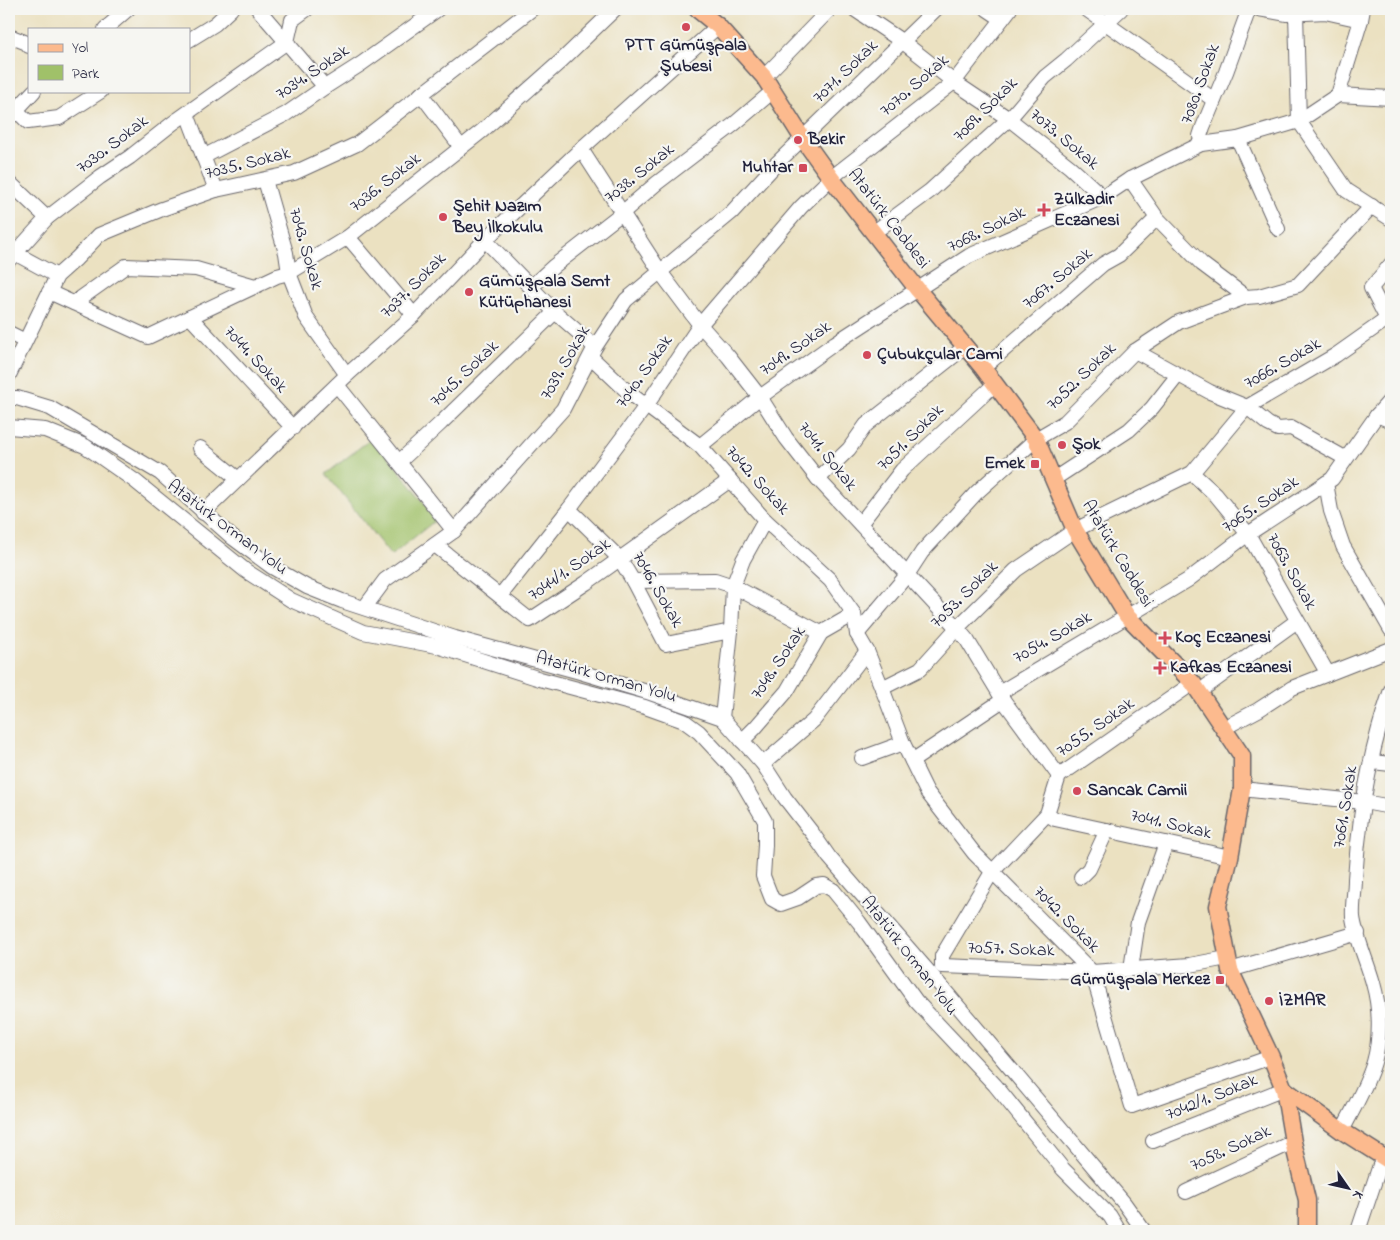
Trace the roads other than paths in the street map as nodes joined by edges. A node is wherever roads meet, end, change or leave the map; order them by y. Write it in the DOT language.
graph roads {
  1 [pos="128,9"];
  2 [pos="231,9"];
  3 [pos="258,9"];
  4 [pos="307,9"];
  5 [pos="438,9"];
  6 [pos="532,9"];
  7 [pos="615,9"];
  8 [pos="697,9"];
  9 [pos="830,9"];
  10 [pos="854,9"];
  11 [pos="936,9"];
  12 [pos="987,9"];
  13 [pos="1086,9"];
  14 [pos="1121,9"];
  15 [pos="1248,9"];
  16 [pos="1259,9"];
  17 [pos="1296,13"];
  18 [pos="1006,14"];
  19 [pos="1362,15"];
  20 [pos="1107,23"];
  21 [pos="718,26"];
  22 [pos="106,28"];
  23 [pos="9,36"];
  24 [pos="190,39"];
  25 [pos="287,42"];
  26 [pos="903,42"];
  27 [pos="28,45"];
  28 [pos="764,77"];
  29 [pos="954,82"];
  30 [pos="325,87"];
  31 [pos="773,91"];
  32 [pos="33,92"];
  33 [pos="99,92"];
  34 [pos="421,94"];
  35 [pos="1338,95"];
  36 [pos="1391,98"];
  37 [pos="1214,100"];
  38 [pos="13,114"];
  39 [pos="187,114"];
  40 [pos="1009,118"];
  41 [pos="1299,121"];
  42 [pos="1238,139"];
  43 [pos="803,140"];
  44 [pos="1201,144"];
  45 [pos="461,148"];
  46 [pos="581,150"];
  47 [pos="203,157"];
  48 [pos="831,178"];
  49 [pos="1130,179"];
  50 [pos="265,180"];
  51 [pos="9,182"];
  52 [pos="216,190"];
  53 [pos="1103,197"];
  54 [pos="1372,206"];
  55 [pos="622,213"];
  56 [pos="47,218"];
  57 [pos="1157,218"];
  58 [pos="1391,219"];
  59 [pos="1278,229"];
  60 [pos="873,233"];
  61 [pos="348,237"];
  62 [pos="485,240"];
  63 [pos="11,255"];
  64 [pos="1391,264"];
  65 [pos="289,273"];
  66 [pos="661,273"];
  67 [pos="57,276"];
  68 [pos="255,286"];
  69 [pos="531,287"];
  70 [pos="918,290"];
  71 [pos="49,292"];
  72 [pos="1246,297"];
  73 [pos="74,303"];
  74 [pos="556,312"];
  75 [pos="414,315"];
  76 [pos="190,317"];
  77 [pos="1389,320"];
  78 [pos="700,325"];
  79 [pos="9,333"];
  80 [pos="25,341"];
  81 [pos="965,347"];
  82 [pos="1135,351"];
  83 [pos="593,352"];
  84 [pos="983,368"];
  85 [pos="9,375"];
  86 [pos="347,375"];
  87 [pos="1178,375"];
  88 [pos="994,384"];
  89 [pos="337,385"];
  90 [pos="760,397"];
  91 [pos="9,398"];
  92 [pos="1391,399"];
  93 [pos="646,406"];
  94 [pos="1247,407"];
  95 [pos="1377,414"];
  96 [pos="1391,421"];
  97 [pos="9,427"];
  98 [pos="293,428"];
  99 [pos="1036,439"];
  100 [pos="700,446"];
  101 [pos="200,448"];
  102 [pos="1346,458"];
  103 [pos="399,462"];
  104 [pos="1192,473"];
  105 [pos="238,478"];
  106 [pos="818,479"];
  107 [pos="1054,479"];
  108 [pos="730,480"];
  109 [pos="1326,483"];
  110 [pos="569,508"];
  111 [pos="203,513"];
  112 [pos="765,520"];
  113 [pos="860,524"];
  114 [pos="1075,530"];
  115 [pos="454,531"];
  116 [pos="1248,534"];
  117 [pos="435,545"];
  118 [pos="620,559"];
  119 [pos="907,575"];
  120 [pos="634,581"];
  121 [pos="733,586"];
  122 [pos="500,596"];
  123 [pos="365,607"];
  124 [pos="854,614"];
  125 [pos="1127,616"];
  126 [pos="1297,621"];
  127 [pos="957,628"];
  128 [pos="1391,630"];
  129 [pos="731,631"];
  130 [pos="821,633"];
  131 [pos="857,634"];
  132 [pos="1391,649"];
  133 [pos="867,651"];
  134 [pos="1328,674"];
  135 [pos="1196,687"];
  136 [pos="882,688"];
  137 [pos="1391,690"];
  138 [pos="1001,696"];
  139 [pos="1387,715"];
  140 [pos="722,718"];
  141 [pos="1224,728"];
  142 [pos="742,741"];
  143 [pos="903,743"];
  144 [pos="862,758"];
  145 [pos="912,761"];
  146 [pos="1372,762"];
  147 [pos="762,764"];
  148 [pos="1391,764"];
  149 [pos="1059,776"];
  150 [pos="1242,788"];
  151 [pos="1364,802"];
  152 [pos="1391,807"];
  153 [pos="1047,814"];
  154 [pos="1107,830"];
  155 [pos="1166,843"];
  156 [pos="1230,857"];
  157 [pos="992,872"];
  158 [pos="1081,877"];
  159 [pos="1358,933"];
  160 [pos="1229,964"];
  161 [pos="942,966"];
  162 [pos="1131,969"];
  163 [pos="1092,972"];
  164 [pos="932,976"];
  165 [pos="1271,1057"];
  166 [pos="1284,1090"];
  167 [pos="1342,1130"];
  168 [pos="1154,1142"];
  169 [pos="1293,1142"];
  170 [pos="1387,1159"];
  171 [pos="1186,1192"];
  172 [pos="1119,1231"];
  173 [pos="1144,1231"];
  174 [pos="1307,1231"];
  175 [pos="1358,1231"];
  1 -- 22 [label="street"];
  2 -- 24 [label="street"];
  3 -- 25 [label="street"];
  4 -- 25 [label="street"];
  5 -- 30 [label="street, 7034. Sokak"];
  6 -- 34 [label="street, 7035. Sokak"];
  7 -- 45 [label="street, 7036. Sokak"];
  8 -- 21 [label="main road, Atatürk Caddesi"];
  9 -- 28 [label="street"];
  10 -- 26 [label="street, 7073. Sokak"];
  11 -- 26 [label="street, 7071. Sokak"];
  12 -- 18 [label="street"];
  13 -- 20 [label="street"];
  14 -- 20 [label="street, 7069. Sokak"];
  15 -- 37 [label="street, 7080. Sokak"];
  16 -- 17 [label="street"];
  17 -- 19 [label="street"];
  17 -- 41 [label="street"];
  18 -- 29 [label="street, 7070. Sokak"];
  19 -- 35 [label="street"];
  20 -- 37 [label="street"];
  20 -- 40 [label="street, 7069. Sokak"];
  21 -- 28 [label="main road, Atatürk Caddesi"];
  21 -- 46 [label="street, 7037. Sokak"];
  23 -- 27 [label="street"];
  25 -- 30 [label="street"];
  25 -- 39 [label="street, 7030. Sokak"];
  26 -- 29 [label="street, 7073. Sokak"];
  26 -- 43 [label="street, 7071. Sokak"];
  28 -- 31 [label="main road, Atatürk Caddesi"];
  29 -- 40 [label="street, 7073. Sokak"];
  29 -- 48 [label="street, 7070. Sokak"];
  30 -- 47 [label="street, 7034. Sokak"];
  31 -- 43 [label="main road, Atatürk Caddesi"];
  31 -- 55 [label="street, 7038. Sokak"];
  32 -- 38 [label="street"];
  33 -- 38 [label="street"];
  34 -- 45 [label="street"];
  34 -- 50 [label="street, 7035. Sokak"];
  35 -- 36 [label="street"];
  35 -- 41 [label="street, 7068. Sokak"];
  37 -- 44 [label="street, 7080. Sokak"];
  39 -- 47 [label="street"];
  39 -- 56 [label="street, 7030. Sokak"];
  40 -- 53 [label="street, 7073. Sokak"];
  40 -- 60 [label="street, 7069. Sokak"];
  41 -- 42 [label="street, 7068. Sokak"];
  41 -- 54 [label="street"];
  42 -- 44 [label="street, 7068. Sokak"];
  42 -- 59 [label="street"];
  43 -- 48 [label="main road, Atatürk Caddesi"];
  43 -- 66 [label="street, 7039. Sokak"];
  44 -- 49 [label="street, 7068. Sokak"];
  45 -- 61 [label="street, 7036. Sokak"];
  46 -- 55 [label="street, 7041. Sokak"];
  46 -- 62 [label="street, 7037. Sokak"];
  47 -- 52 [label="street"];
  48 -- 60 [label="main road, Atatürk Caddesi"];
  48 -- 78 [label="street, 7040. Sokak"];
  49 -- 53 [label="street, 7068. Sokak"];
  49 -- 57 [label="street"];
  50 -- 52 [label="street, 7035. Sokak"];
  50 -- 65 [label="street, 7043. Sokak"];
  51 -- 56 [label="street"];
  52 -- 67 [label="street, 7035. Sokak"];
  53 -- 70 [label="street, 7068. Sokak"];
  54 -- 58 [label="street"];
  54 -- 72 [label="street, 7052. Sokak"];
  55 -- 66 [label="street, 7041. Sokak"];
  55 -- 69 [label="street, 7038. Sokak"];
  56 -- 63 [label="street, 7030. Sokak"];
  57 -- 72 [label="street"];
  57 -- 84 [label="street, 7067. Sokak"];
  60 -- 70 [label="main road, Atatürk Caddesi"];
  61 -- 65 [label="street, 7036. Sokak"];
  61 -- 75 [label="street"];
  62 -- 69 [label="street, 7042. Sokak"];
  62 -- 75 [label="street, 7037. Sokak"];
  63 -- 67 [label="street"];
  64 -- 77 [label="street"];
  65 -- 68 [label="street, 7036. Sokak"];
  65 -- 86 [label="street, 7043. Sokak"];
  66 -- 78 [label="street, 7041. Sokak"];
  66 -- 83 [label="street, 7039. Sokak"];
  67 -- 71 [label="street, 7035. Sokak"];
  68 -- 73 [label="street"];
  68 -- 76 [label="street, 7036. Sokak"];
  69 -- 74 [label="street, 7042. Sokak"];
  70 -- 81 [label="main road, Atatürk Caddesi"];
  70 -- 90 [label="street, 7049. Sokak"];
  71 -- 73 [label="street"];
  71 -- 80 [label="street, 7035. Sokak"];
  72 -- 82 [label="street, 7052. Sokak"];
  73 -- 76 [label="street, 7036. Sokak"];
  74 -- 83 [label="street, 7042. Sokak"];
  74 -- 103 [label="street, 7045. Sokak"];
  75 -- 86 [label="street, 7037. Sokak"];
  76 -- 98 [label="street, 7044. Sokak"];
  77 -- 94 [label="street, 7066. Sokak"];
  78 -- 90 [label="street, 7041. Sokak"];
  78 -- 93 [label="street, 7040. Sokak"];
  79 -- 80 [label="street"];
  80 -- 85 [label="street, 7035. Sokak"];
  81 -- 84 [label="main road, Atatürk Caddesi"];
  81 -- 106 [label="street"];
  82 -- 87 [label="street"];
  82 -- 99 [label="street, 7052. Sokak"];
  83 -- 93 [label="street, 7042. Sokak"];
  83 -- 115 [label="street, 7039. Sokak"];
  84 -- 88 [label="main road, Atatürk Caddesi"];
  86 -- 89 [label="street, 7037. Sokak"];
  87 -- 94 [label="street"];
  87 -- 107 [label="street"];
  88 -- 99 [label="main road, Atatürk Caddesi"];
  88 -- 113 [label="street, 7051. Sokak"];
  89 -- 98 [label="street, 7037. Sokak"];
  89 -- 103 [label="street"];
  90 -- 100 [label="street, 7049. Sokak"];
  90 -- 106 [label="street, 7041. Sokak"];
  91 -- 111 [label="street"];
  92 -- 95 [label="street, 7065. Sokak"];
  93 -- 100 [label="street, 7042. Sokak"];
  93 -- 110 [label="street, 7040. Sokak"];
  94 -- 102 [label="street"];
  94 -- 104 [label="street, 7066. Sokak"];
  95 -- 96 [label="street"];
  95 -- 102 [label="street, 7065. Sokak"];
  97 -- 172 [label="street, Atatürk Orman Yolu"];
  98 -- 105 [label="street, 7037. Sokak"];
  99 -- 107 [label="main road, Atatürk Caddesi"];
  99 -- 119 [label="street, 7052. Sokak"];
  100 -- 108 [label="street, 7042. Sokak"];
  101 -- 105 [label="street"];
  102 -- 109 [label="street, 7065. Sokak"];
  103 -- 115 [label="street"];
  104 -- 114 [label="street, 7066. Sokak"];
  104 -- 116 [label="street, 7063. Sokak"];
  105 -- 111 [label="street, 7037. Sokak"];
  106 -- 113 [label="street, 7041. Sokak"];
  107 -- 114 [label="main road, Atatürk Caddesi"];
  108 -- 112 [label="street, 7042. Sokak"];
  108 -- 118 [label="street, 7044/1. Sokak"];
  109 -- 116 [label="street, 7065. Sokak"];
  109 -- 128 [label="street"];
  110 -- 118 [label="street, 7046. Sokak"];
  110 -- 122 [label="street, 7040. Sokak"];
  111 -- 123 [label="street"];
  112 -- 121 [label="street"];
  112 -- 124 [label="street, 7042. Sokak"];
  113 -- 119 [label="street, 7041. Sokak"];
  114 -- 125 [label="main road, Atatürk Caddesi"];
  114 -- 127 [label="street, 7053. Sokak"];
  115 -- 117 [label="street, 7039. Sokak"];
  116 -- 125 [label="street, 7065. Sokak"];
  116 -- 126 [label="street, 7063. Sokak"];
  117 -- 122 [label="street, 7044/1. Sokak"];
  117 -- 123 [label="street, 7039. Sokak"];
  118 -- 120 [label="street, 7046. Sokak"];
  118 -- 122 [label="street, 7044/1. Sokak"];
  119 -- 127 [label="street, 7041. Sokak"];
  119 -- 131 [label="street, 7052. Sokak"];
  120 -- 121 [label="street"];
  120 -- 129 [label="street, 7046. Sokak"];
  121 -- 129 [label="street"];
  121 -- 130 [label="street"];
  123 -- 140 [label="street"];
  124 -- 130 [label="street, 7048. Sokak"];
  124 -- 131 [label="street, 7042. Sokak"];
  125 -- 135 [label="main road, Atatürk Caddesi"];
  125 -- 138 [label="street, 7054. Sokak"];
  126 -- 134 [label="street, 7063. Sokak"];
  126 -- 135 [label="street, 7055. Sokak"];
  127 -- 136 [label="street, 7053. Sokak"];
  127 -- 138 [label="street, 7041. Sokak"];
  129 -- 140 [label="street"];
  130 -- 142 [label="street, 7048. Sokak"];
  131 -- 133 [label="street, 7042. Sokak"];
  132 -- 134 [label="street"];
  133 -- 136 [label="street, 7042. Sokak"];
  133 -- 147 [label="street"];
  134 -- 141 [label="street"];
  135 -- 141 [label="main road, Atatürk Caddesi"];
  135 -- 149 [label="street, 7055. Sokak"];
  136 -- 143 [label="street, 7042. Sokak"];
  137 -- 139 [label="street, 7061. Sokak"];
  138 -- 145 [label="street, 7054. Sokak"];
  138 -- 149 [label="street, 7041. Sokak"];
  139 -- 146 [label="street, 7061. Sokak"];
  140 -- 142 [label="street"];
  141 -- 150 [label="main road, Atatürk Caddesi"];
  142 -- 147 [label="street"];
  143 -- 144 [label="street"];
  143 -- 145 [label="street, 7042. Sokak"];
  145 -- 157 [label="street, 7042. Sokak"];
  146 -- 148 [label="street"];
  146 -- 151 [label="street, 7061. Sokak"];
  147 -- 164 [label="street"];
  149 -- 153 [label="street, 7055. Sokak"];
  150 -- 151 [label="street"];
  150 -- 156 [label="main road, Atatürk Caddesi"];
  151 -- 152 [label="street"];
  151 -- 159 [label="street, 7061. Sokak"];
  153 -- 154 [label="street, 7041. Sokak"];
  153 -- 157 [label="street, 7055. Sokak"];
  154 -- 155 [label="street, 7041. Sokak"];
  154 -- 158 [label="street"];
  155 -- 156 [label="street, 7041. Sokak"];
  155 -- 162 [label="street"];
  156 -- 160 [label="main road, Atatürk Caddesi"];
  157 -- 161 [label="street, 7055. Sokak"];
  157 -- 163 [label="street, 7042. Sokak"];
  159 -- 160 [label="street"];
  159 -- 167 [label="street, 7061. Sokak"];
  160 -- 162 [label="street, 7057. Sokak"];
  160 -- 165 [label="main road, Atatürk Caddesi"];
  161 -- 163 [label="street, 7057. Sokak"];
  161 -- 164 [label="street"];
  162 -- 163 [label="street, 7057. Sokak"];
  163 -- 165 [label="street, 7042. Sokak"];
  164 -- 173 [label="street"];
  165 -- 166 [label="main road, Atatürk Caddesi"];
  166 -- 167 [label="main road"];
  166 -- 168 [label="street, 7042/1. Sokak"];
  166 -- 169 [label="main road, 7058. Sokak"];
  167 -- 170 [label="main road"];
  169 -- 171 [label="street, 7058. Sokak"];
  169 -- 174 [label="main road, 7058. Sokak"];
  170 -- 175 [label="street"];
}
